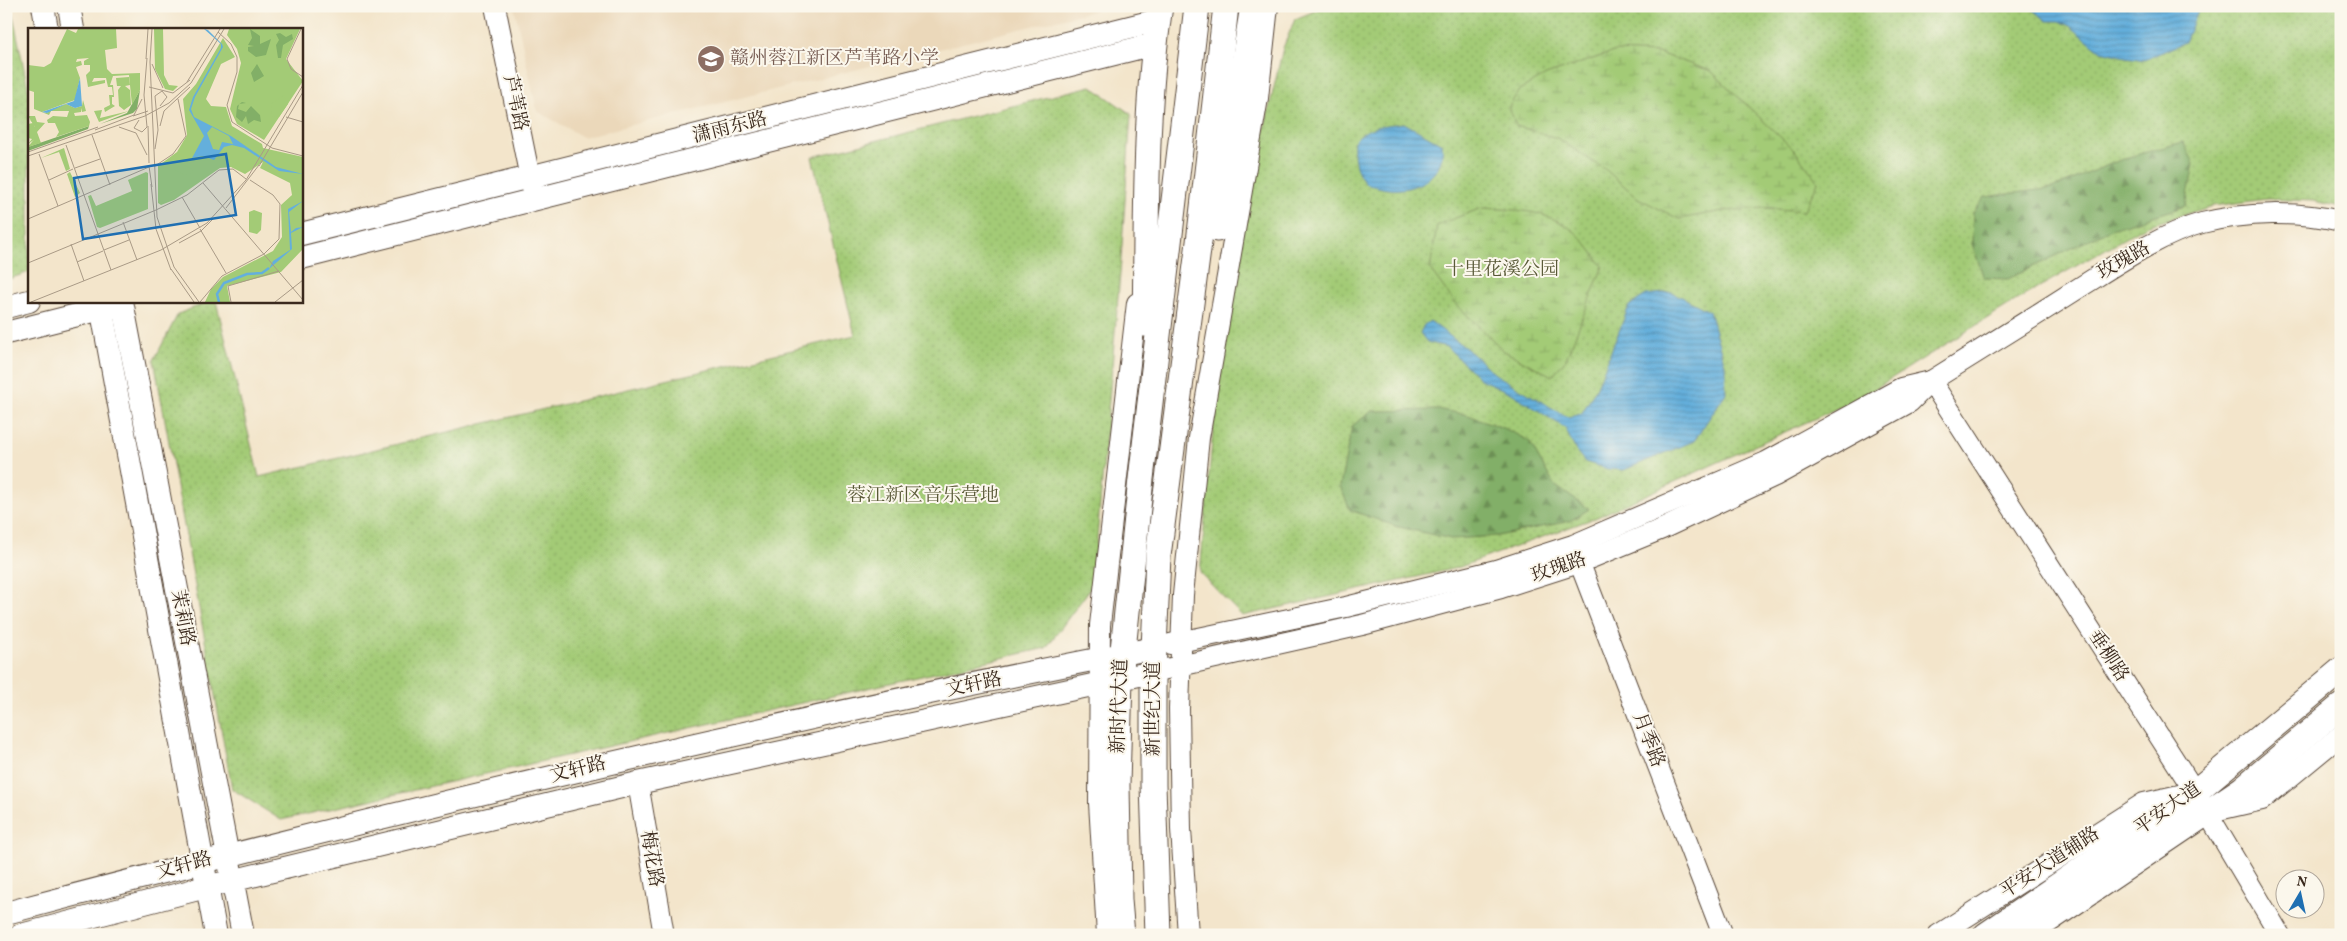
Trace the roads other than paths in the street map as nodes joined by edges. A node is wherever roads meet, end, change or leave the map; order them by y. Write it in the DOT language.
graph roads {
  1 [pos="43,6"];
  2 [pos="68,6"];
  3 [pos="495,6"];
  4 [pos="1197,6"];
  5 [pos="1226,6"];
  6 [pos="1265,10"];
  7 [pos="1159,13"];
  8 [pos="48,28"];
  9 [pos="73,28"];
  10 [pos="1154,44"];
  11 [pos="532,189"];
  12 [pos="1147,212"];
  13 [pos="2341,221"];
  14 [pos="302,234"];
  15 [pos="302,258"];
  16 [pos="28,301"];
  17 [pos="116,303"];
  18 [pos="6,306"];
  19 [pos="6,333"];
  20 [pos="1931,381"];
  21 [pos="1141,479"];
  22 [pos="1168,484"];
  23 [pos="1576,554"];
  24 [pos="1181,642"];
  25 [pos="1154,660"];
  26 [pos="1181,666"];
  27 [pos="1110,668"];
  28 [pos="2341,670"];
  29 [pos="2341,706"];
  30 [pos="2341,735"];
  31 [pos="638,783"];
  32 [pos="2201,802"];
  33 [pos="228,855"];
  34 [pos="203,861"];
  35 [pos="233,881"];
  36 [pos="206,887"];
  37 [pos="6,913"];
  38 [pos="1993,930"];
  39 [pos="21,935"];
  40 [pos="216,935"];
  41 [pos="243,935"];
  42 [pos="664,935"];
  43 [pos="1107,935"];
  44 [pos="1122,935"];
  45 [pos="1158,935"];
  46 [pos="1188,935"];
  47 [pos="1724,935"];
  48 [pos="1938,935"];
  49 [pos="1945,935"];
  50 [pos="2026,935"];
  51 [pos="2280,935"];
  1 -- 8 [label="main road"];
  2 -- 9 [label="main road"];
  3 -- 11 [label="street, 芦苇路"];
  4 -- 21 [label="main road"];
  5 -- 22 [label="main road"];
  6 -- 22 [label="main road"];
  6 -- 24 [label="street"];
  7 -- 10 [label="main road"];
  7 -- 11 [label="main road, 潇雨东路"];
  10 -- 11 [label="main road, 潇雨东路"];
  10 -- 12 [label="main road"];
  11 -- 14 [label="main road, 潇雨东路"];
  11 -- 15 [label="main road, 潇雨东路"];
  12 -- 21 [label="main road"];
  12 -- 27 [label="street"];
  13 -- 20 [label="street, 玫瑰路"];
  16 -- 18 [label="main road"];
  17 -- 19 [label="main road"];
  17 -- 33 [label="main road, 茉莉路"];
  17 -- 34 [label="main road, 茉莉路"];
  20 -- 23 [label="street, 玫瑰路"];
  20 -- 32 [label="street, 垂柳路"];
  21 -- 27 [label="main road, 新时代大道"];
  22 -- 25 [label="main road, 新世纪大道"];
  23 -- 24 [label="street, 玫瑰路"];
  23 -- 26 [label="street, 玫瑰路"];
  23 -- 47 [label="street, 月季路"];
  24 -- 25 [label="street, 玫瑰路"];
  24 -- 26 [label="street"];
  25 -- 26 [label="street, 玫瑰路"];
  25 -- 27 [label="main road, 文轩路"];
  25 -- 45 [label="main road, 新世纪大道"];
  26 -- 46 [label="street"];
  27 -- 31 [label="main road, 文轩路"];
  27 -- 33 [label="main road, 文轩路"];
  27 -- 43 [label="street"];
  27 -- 44 [label="main road, 新时代大道"];
  28 -- 32 [label="main road, 平安大道"];
  29 -- 32 [label="main road, 平安大道"];
  30 -- 32 [label="street, 平安大道辅路"];
  31 -- 35 [label="main road, 文轩路"];
  31 -- 42 [label="street, 梅花路"];
  32 -- 38 [label="main road, 平安大道"];
  32 -- 48 [label="street, 平安大道辅路"];
  32 -- 50 [label="main road, 平安大道"];
  32 -- 51 [label="street, 垂柳路"];
  33 -- 34 [label="main road, 文轩路"];
  33 -- 35 [label="main road, 茉莉路"];
  34 -- 36 [label="main road, 茉莉路"];
  34 -- 37 [label="main road, 文轩路"];
  35 -- 36 [label="main road, 文轩路"];
  35 -- 41 [label="main road, 茉莉路"];
  36 -- 39 [label="main road, 文轩路"];
  36 -- 40 [label="main road, 茉莉路"];
  38 -- 49 [label="street"];
}
